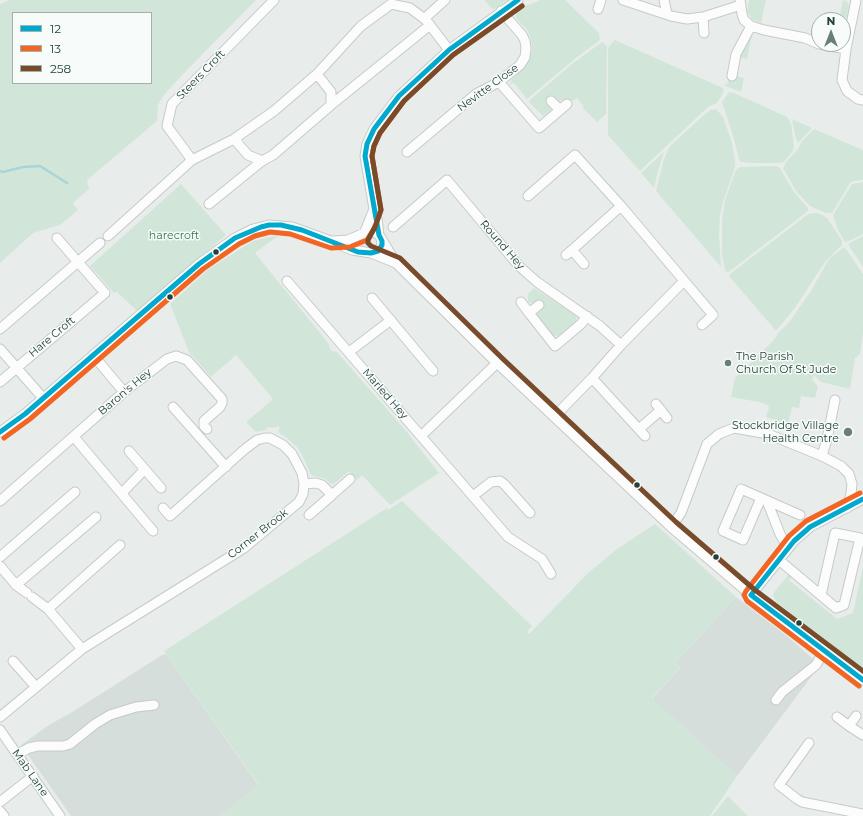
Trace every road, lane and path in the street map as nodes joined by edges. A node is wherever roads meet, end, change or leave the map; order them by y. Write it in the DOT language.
graph roads {
  1 [pos="274,0"];
  2 [pos="518,0"];
  3 [pos="623,0"];
  4 [pos="664,0"];
  5 [pos="391,2"];
  6 [pos="440,2"];
  7 [pos="740,3"];
  8 [pos="858,3"];
  9 [pos="501,11"];
  10 [pos="667,14"];
  11 [pos="703,18"];
  12 [pos="427,22"];
  13 [pos="751,26"];
  14 [pos="851,30"];
  15 [pos="704,33"];
  16 [pos="811,40"];
  17 [pos="449,50"];
  18 [pos="846,52"];
  19 [pos="317,74"];
  20 [pos="732,76"];
  21 [pos="499,82"];
  22 [pos="863,100"];
  23 [pos="551,101"];
  24 [pos="331,105"];
  25 [pos="234,138"];
  26 [pos="407,152"];
  27 [pos="192,160"];
  28 [pos="262,161"];
  29 [pos="528,196"];
  30 [pos="209,204"];
  31 [pos="621,206"];
  32 [pos="374,209"];
  33 [pos="393,227"];
  34 [pos="364,234"];
  35 [pos="108,236"];
  36 [pos="380,236"];
  37 [pos="57,238"];
  38 [pos="331,241"];
  39 [pos="100,243"];
  40 [pos="369,253"];
  41 [pos="78,261"];
  42 [pos="396,264"];
  43 [pos="584,264"];
  44 [pos="287,281"];
  45 [pos="684,281"];
  46 [pos="372,298"];
  47 [pos="521,302"];
  48 [pos="539,305"];
  49 [pos="529,313"];
  50 [pos="587,316"];
  51 [pos="391,320"];
  52 [pos="702,325"];
  53 [pos="0,329"];
  54 [pos="620,345"];
  55 [pos="0,348"];
  56 [pos="349,352"];
  57 [pos="93,355"];
  58 [pos="497,363"];
  59 [pos="16,368"];
  60 [pos="433,371"];
  61 [pos="592,378"];
  62 [pos="0,382"];
  63 [pos="124,392"];
  64 [pos="43,398"];
  65 [pos="835,400"];
  66 [pos="173,407"];
  67 [pos="661,410"];
  68 [pos="554,417"];
  69 [pos="0,432"];
  70 [pos="196,433"];
  71 [pos="421,436"];
  72 [pos="74,437"];
  73 [pos="129,451"];
  74 [pos="822,456"];
  75 [pos="226,467"];
  76 [pos="144,470"];
  77 [pos="350,479"];
  78 [pos="304,484"];
  79 [pos="161,488"];
  80 [pos="75,492"];
  81 [pos="122,493"];
  82 [pos="332,495"];
  83 [pos="473,496"];
  84 [pos="764,499"];
  85 [pos="863,499"];
  86 [pos="0,501"];
  87 [pos="163,508"];
  88 [pos="847,508"];
  89 [pos="530,514"];
  90 [pos="309,515"];
  91 [pos="800,515"];
  92 [pos="96,517"];
  93 [pos="671,528"];
  94 [pos="153,531"];
  95 [pos="791,545"];
  96 [pos="120,546"];
  97 [pos="0,557"];
  98 [pos="779,560"];
  99 [pos="0,566"];
  100 [pos="551,574"];
  101 [pos="16,585"];
  102 [pos="750,595"];
  103 [pos="821,595"];
  104 [pos="48,609"];
  105 [pos="82,649"];
  106 [pos="824,651"];
  107 [pos="13,661"];
  108 [pos="863,680"];
  109 [pos="36,687"];
  110 [pos="776,700"];
  111 [pos="154,705"];
  112 [pos="856,716"];
  113 [pos="0,717"];
  114 [pos="837,717"];
  115 [pos="849,726"];
  116 [pos="0,730"];
  117 [pos="863,735"];
  118 [pos="809,743"];
  119 [pos="18,754"];
  120 [pos="33,776"];
  121 [pos="0,802"];
  122 [pos="0,811"];
  123 [pos="863,814"];
  124 [pos="4,816"];
  125 [pos="60,816"];
  1 -- 27 [label="street, Steers Croft"];
  2 -- 9 [label="street"];
  3 -- 10 [label="street"];
  4 -- 10 [label="street"];
  5 -- 12 [label="street"];
  5 -- 19 [label="street"];
  6 -- 12 [label="street"];
  7 -- 11 [label="street"];
  7 -- 13 [label="street"];
  8 -- 14 [label="street"];
  9 -- 17 [label="street"];
  9 -- 21 [label="street, Nevitte Close"];
  10 -- 11 [label="street"];
  11 -- 15 [label="street"];
  12 -- 17 [label="street"];
  12 -- 24 [label="street"];
  13 -- 16 [label="street"];
  13 -- 20 [label="street"];
  17 -- 32 [label="street"];
  18 -- 22 [label="street"];
  19 -- 24 [label="street"];
  19 -- 25 [label="street"];
  21 -- 23 [label="street"];
  21 -- 26 [label="street, Nevitte Close"];
  24 -- 28 [label="street"];
  25 -- 27 [label="street"];
  25 -- 28 [label="street"];
  27 -- 35 [label="street"];
  28 -- 30 [label="street"];
  29 -- 31 [label="street"];
  31 -- 43 [label="street"];
  31 -- 45 [label="street"];
  32 -- 34 [label="street"];
  32 -- 36 [label="street"];
  33 -- 50 [label="street, Round Hey"];
  34 -- 36 [label="street"];
  34 -- 38 [label="street"];
  34 -- 40 [label="street"];
  36 -- 40 [label="street"];
  36 -- 42 [label="street"];
  37 -- 41 [label="street"];
  38 -- 40 [label="street"];
  38 -- 57 [label="street"];
  39 -- 41 [label="street"];
  40 -- 42 [label="street"];
  41 -- 53 [label="street"];
  41 -- 59 [label="street, Hare Croft"];
  42 -- 58 [label="street"];
  44 -- 56 [label="street, Marled Hey"];
  45 -- 52 [label="street"];
  45 -- 54 [label="street"];
  46 -- 51 [label="street"];
  47 -- 49 [label="street"];
  48 -- 49 [label="street"];
  49 -- 50 [label="street"];
  50 -- 54 [label="street, Round Hey"];
  51 -- 56 [label="street"];
  51 -- 60 [label="street"];
  54 -- 61 [label="street"];
  55 -- 59 [label="street"];
  56 -- 71 [label="street, Marled Hey"];
  57 -- 63 [label="street"];
  57 -- 64 [label="street"];
  58 -- 68 [label="street"];
  58 -- 71 [label="street"];
  59 -- 62 [label="street, Hare Croft"];
  59 -- 64 [label="street"];
  61 -- 67 [label="street"];
  61 -- 68 [label="street"];
  63 -- 70 [label="street, Baron's Hey"];
  63 -- 72 [label="street, Baron's Hey"];
  64 -- 69 [label="street"];
  65 -- 74 [label="street"];
  66 -- 70 [label="street"];
  68 -- 93 [label="street"];
  70 -- 75 [label="street"];
  71 -- 83 [label="street, Marled Hey"];
  72 -- 81 [label="street"];
  72 -- 86 [label="street, Baron's Hey"];
  73 -- 76 [label="street"];
  74 -- 88 [label="street"];
  74 -- 93 [label="street"];
  75 -- 78 [label="street"];
  75 -- 87 [label="street"];
  76 -- 79 [label="street"];
  76 -- 81 [label="street"];
  77 -- 82 [label="street"];
  78 -- 82 [label="street"];
  78 -- 105 [label="street, Corner Brook"];
  80 -- 97 [label="street"];
  81 -- 94 [label="street"];
  82 -- 90 [label="street"];
  83 -- 89 [label="street"];
  83 -- 100 [label="street, Marled Hey"];
  84 -- 84 [label="street"];
  84 -- 91 [label="street"];
  84 -- 95 [label="street"];
  85 -- 88 [label="street"];
  88 -- 95 [label="street"];
  92 -- 101 [label="street"];
  93 -- 102 [label="street"];
  95 -- 98 [label="street"];
  96 -- 104 [label="street"];
  98 -- 102 [label="street"];
  98 -- 103 [label="street"];
  99 -- 101 [label="street"];
  101 -- 104 [label="street"];
  102 -- 106 [label="street"];
  103 -- 103 [label="street"];
  104 -- 105 [label="street"];
  105 -- 109 [label="street, Corner Brook"];
  106 -- 108 [label="street"];
  106 -- 110 [label="street"];
  107 -- 109 [label="street"];
  109 -- 113 [label="street, Corner Brook"];
  111 -- 119 [label="street"];
  112 -- 115 [label="street"];
  114 -- 115 [label="street"];
  115 -- 117 [label="street"];
  116 -- 119 [label="street, Mab Lane"];
  118 -- 123 [label="street"];
  119 -- 120 [label="street, Mab Lane"];
  120 -- 121 [label="street"];
  120 -- 125 [label="street, Mab Lane"];
  122 -- 124 [label="street"];
}
